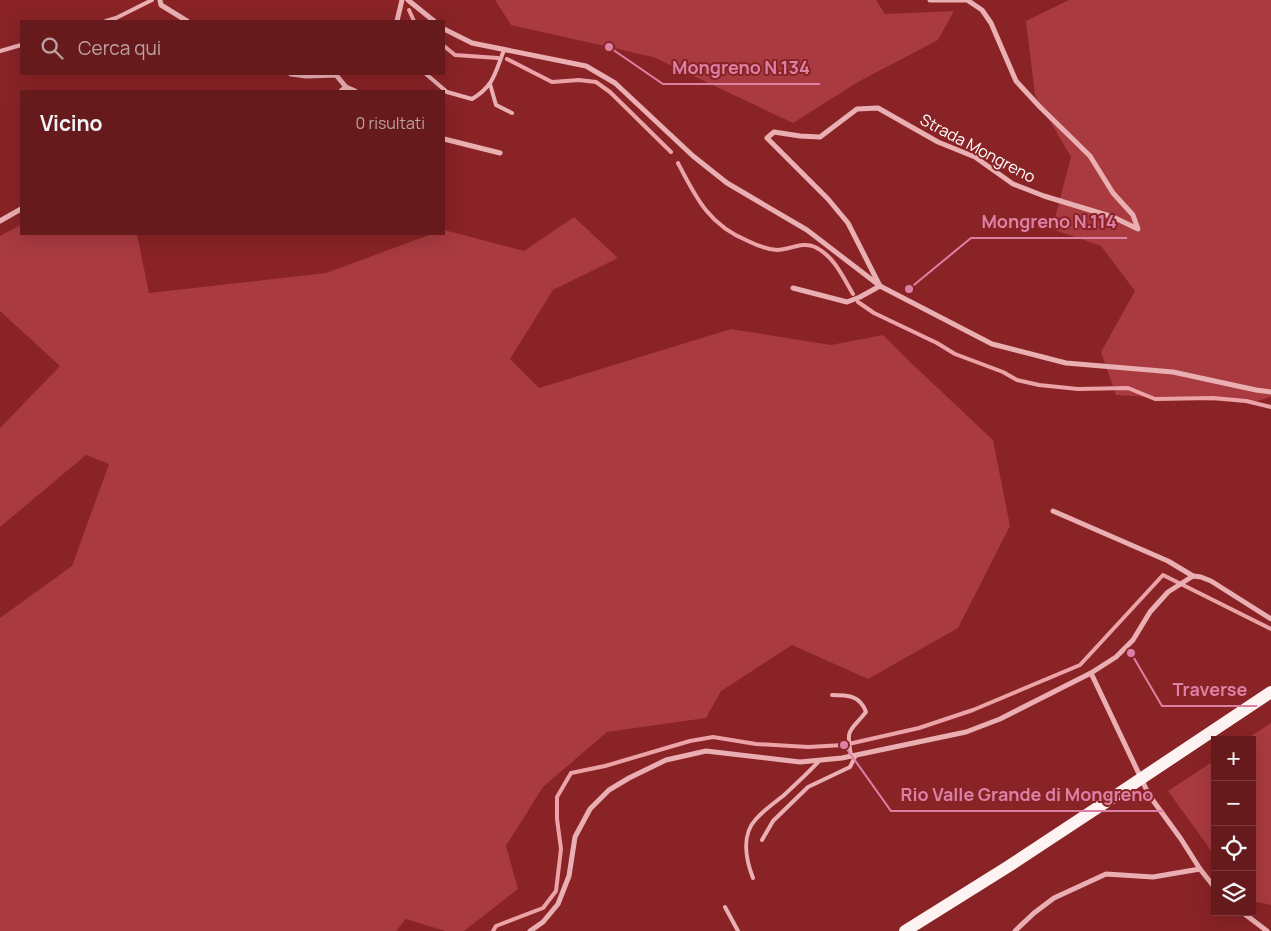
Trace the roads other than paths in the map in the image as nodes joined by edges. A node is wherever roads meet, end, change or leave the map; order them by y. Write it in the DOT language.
graph roads {
  1 [pos="152,0"];
  2 [pos="160,0"];
  3 [pos="402,0"];
  4 [pos="408,0"];
  5 [pos="930,0"];
  6 [pos="109,20"];
  7 [pos="185,20"];
  8 [pos="397,20"];
  9 [pos="433,20"];
  10 [pos="445,30"];
  11 [pos="20,45"];
  12 [pos="504,50"];
  13 [pos="0,51"];
  14 [pos="298,75"];
  15 [pos="321,75"];
  16 [pos="337,75"];
  17 [pos="427,75"];
  18 [pos="490,84"];
  19 [pos="344,89"];
  20 [pos="445,90"];
  21 [pos="445,90"];
  22 [pos="512,113"];
  23 [pos="445,139"];
  24 [pos="500,154"];
  25 [pos="20,210"];
  26 [pos="0,221"];
  27 [pos="880,286"];
  28 [pos="793,288"];
  29 [pos="1271,392"];
  30 [pos="1053,511"];
  31 [pos="1190,578"];
  32 [pos="1271,619"];
  33 [pos="1091,673"];
  34 [pos="1271,692"];
  35 [pos="832,696"];
  36 [pos="853,754"];
  37 [pos="820,760"];
  38 [pos="762,840"];
  39 [pos="1200,869"];
  40 [pos="753,878"];
  41 [pos="1211,883"];
  42 [pos="725,907"];
  43 [pos="1247,916"];
  44 [pos="530,931"];
  45 [pos="738,931"];
  46 [pos="905,931"];
  47 [pos="1015,931"];
  48 [pos="1267,931"];
  1 -- 6 [label="lane"];
  2 -- 7 [label="street"];
  3 -- 8 [label="street"];
  4 -- 9 [label="street"];
  5 -- 27 [label="street, Strada Mongreno"];
  10 -- 12 [label="street"];
  11 -- 13 [label="lane"];
  12 -- 18 [label="lane"];
  12 -- 27 [label="street"];
  14 -- 15 [label="street"];
  16 -- 19 [label="street"];
  17 -- 21 [label="lane"];
  18 -- 20 [label="lane"];
  18 -- 22 [label="lane"];
  23 -- 24 [label="street"];
  25 -- 26 [label="street"];
  27 -- 28 [label="street"];
  27 -- 29 [label="street"];
  30 -- 31 [label="street"];
  31 -- 32 [label="street"];
  31 -- 33 [label="street"];
  33 -- 36 [label="street"];
  33 -- 39 [label="street"];
  34 -- 46 [label="main road, bridge"];
  35 -- 36 [label="lane"];
  36 -- 37 [label="street"];
  36 -- 38 [label="lane"];
  37 -- 40 [label="lane"];
  37 -- 44 [label="street"];
  39 -- 41 [label="street"];
  39 -- 47 [label="street"];
  42 -- 45 [label="lane"];
  43 -- 48 [label="street"];
}
